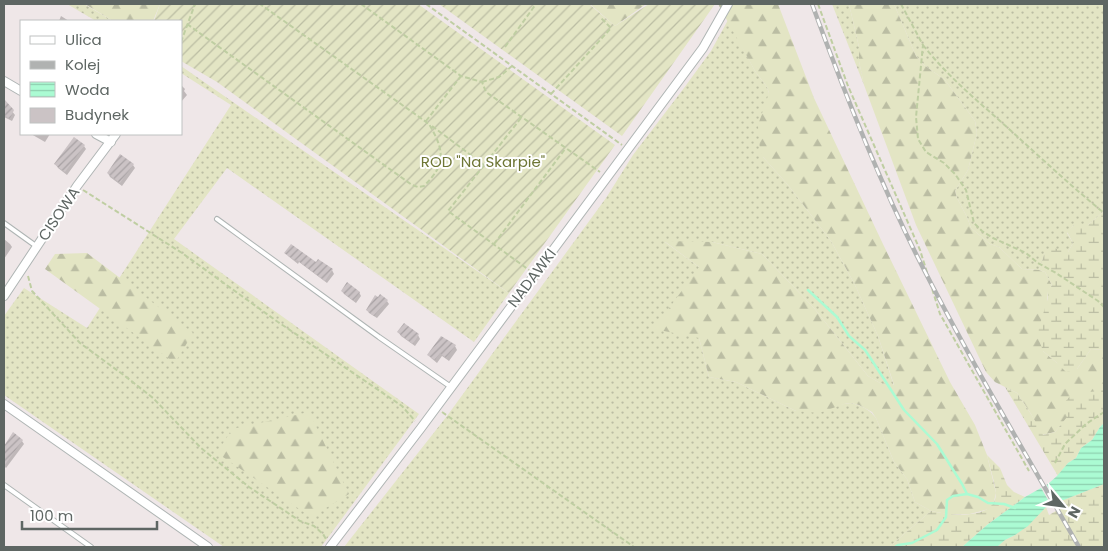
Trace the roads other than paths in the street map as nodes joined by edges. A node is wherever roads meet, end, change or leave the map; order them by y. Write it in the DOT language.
graph roads {
  1 [pos="728,4"];
  2 [pos="4,80"];
  3 [pos="20,90"];
  4 [pos="98,135"];
  5 [pos="115,135"];
  6 [pos="110,142"];
  7 [pos="217,218"];
  8 [pos="4,223"];
  9 [pos="36,246"];
  10 [pos="4,296"];
  11 [pos="452,387"];
  12 [pos="4,404"];
  13 [pos="4,486"];
  14 [pos="90,547"];
  15 [pos="208,547"];
  16 [pos="330,547"];
  1 -- 11 [label="street, NADAWKI"];
  2 -- 3 [label="street"];
  4 -- 6 [label="street"];
  5 -- 6 [label="street, CISOWA"];
  6 -- 9 [label="street, CISOWA"];
  7 -- 11 [label="lane"];
  8 -- 9 [label="lane"];
  9 -- 10 [label="street, CISOWA"];
  11 -- 16 [label="street, NADAWKI"];
  12 -- 15 [label="street"];
  13 -- 14 [label="lane"];
}
